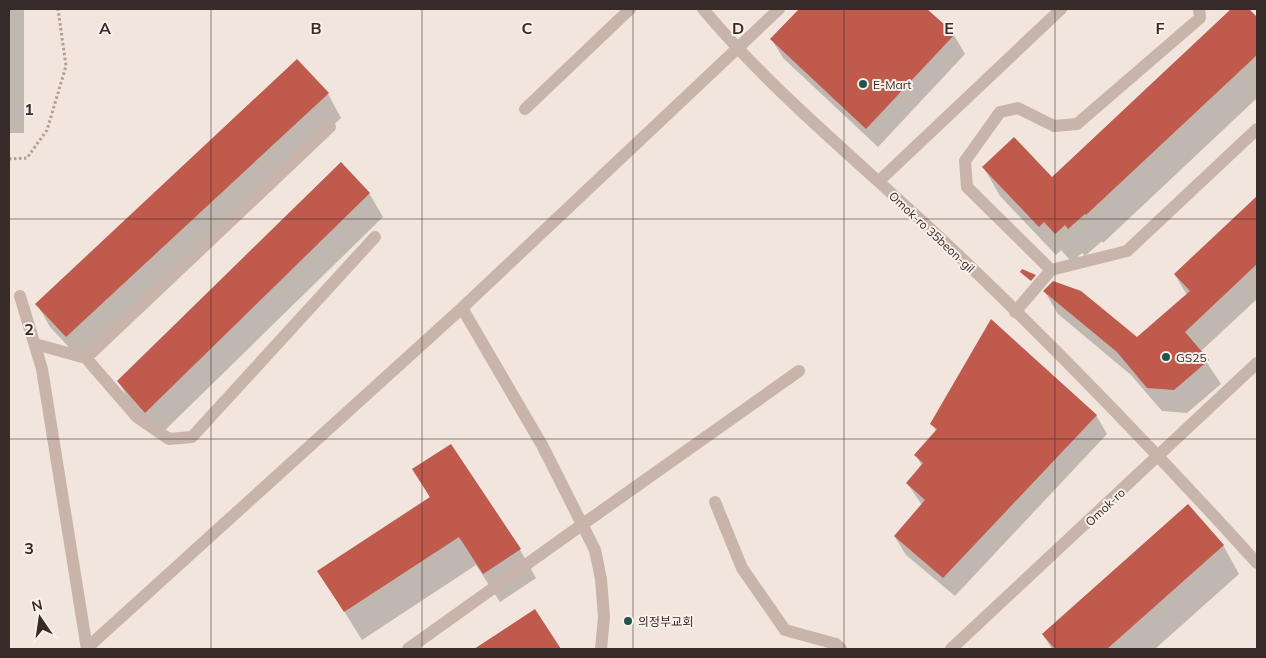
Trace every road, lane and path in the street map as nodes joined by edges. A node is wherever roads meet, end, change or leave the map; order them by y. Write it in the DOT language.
graph roads {
  1 [pos="58,9"];
  2 [pos="630,9"];
  3 [pos="703,9"];
  4 [pos="779,9"];
  5 [pos="1061,9"];
  6 [pos="1200,9"];
  7 [pos="736,48"];
  8 [pos="525,109"];
  9 [pos="330,127"];
  10 [pos="1257,129"];
  11 [pos="9,159"];
  12 [pos="879,181"];
  13 [pos="375,237"];
  14 [pos="1051,270"];
  15 [pos="20,296"];
  16 [pos="462,308"];
  17 [pos="1015,312"];
  18 [pos="35,344"];
  19 [pos="86,358"];
  20 [pos="1257,363"];
  21 [pos="799,371"];
  22 [pos="1160,456"];
  23 [pos="715,502"];
  24 [pos="583,524"];
  25 [pos="1257,563"];
  26 [pos="87,649"];
  27 [pos="408,649"];
  28 [pos="601,649"];
  29 [pos="841,649"];
  30 [pos="951,649"];
  1 -- 11 [label="path"];
  2 -- 8 [label="street"];
  3 -- 7 [label="street, Omok-ro 35beon-gil"];
  4 -- 7 [label="street"];
  5 -- 12 [label="street"];
  6 -- 14 [label="street"];
  7 -- 12 [label="street, Omok-ro 35beon-gil"];
  7 -- 16 [label="street"];
  9 -- 19 [label="street"];
  10 -- 14 [label="street"];
  12 -- 17 [label="street, Omok-ro 35beon-gil"];
  13 -- 19 [label="street"];
  14 -- 17 [label="street"];
  15 -- 18 [label="street"];
  16 -- 24 [label="street"];
  16 -- 26 [label="street"];
  17 -- 22 [label="street, Omok-ro 35beon-gil"];
  18 -- 19 [label="street"];
  18 -- 26 [label="street"];
  20 -- 22 [label="street, Omok-ro"];
  21 -- 24 [label="street"];
  22 -- 25 [label="street, Omok-ro 35beon-gil"];
  22 -- 30 [label="street, Omok-ro"];
  23 -- 29 [label="street"];
  24 -- 27 [label="street"];
  24 -- 28 [label="street"];
}
